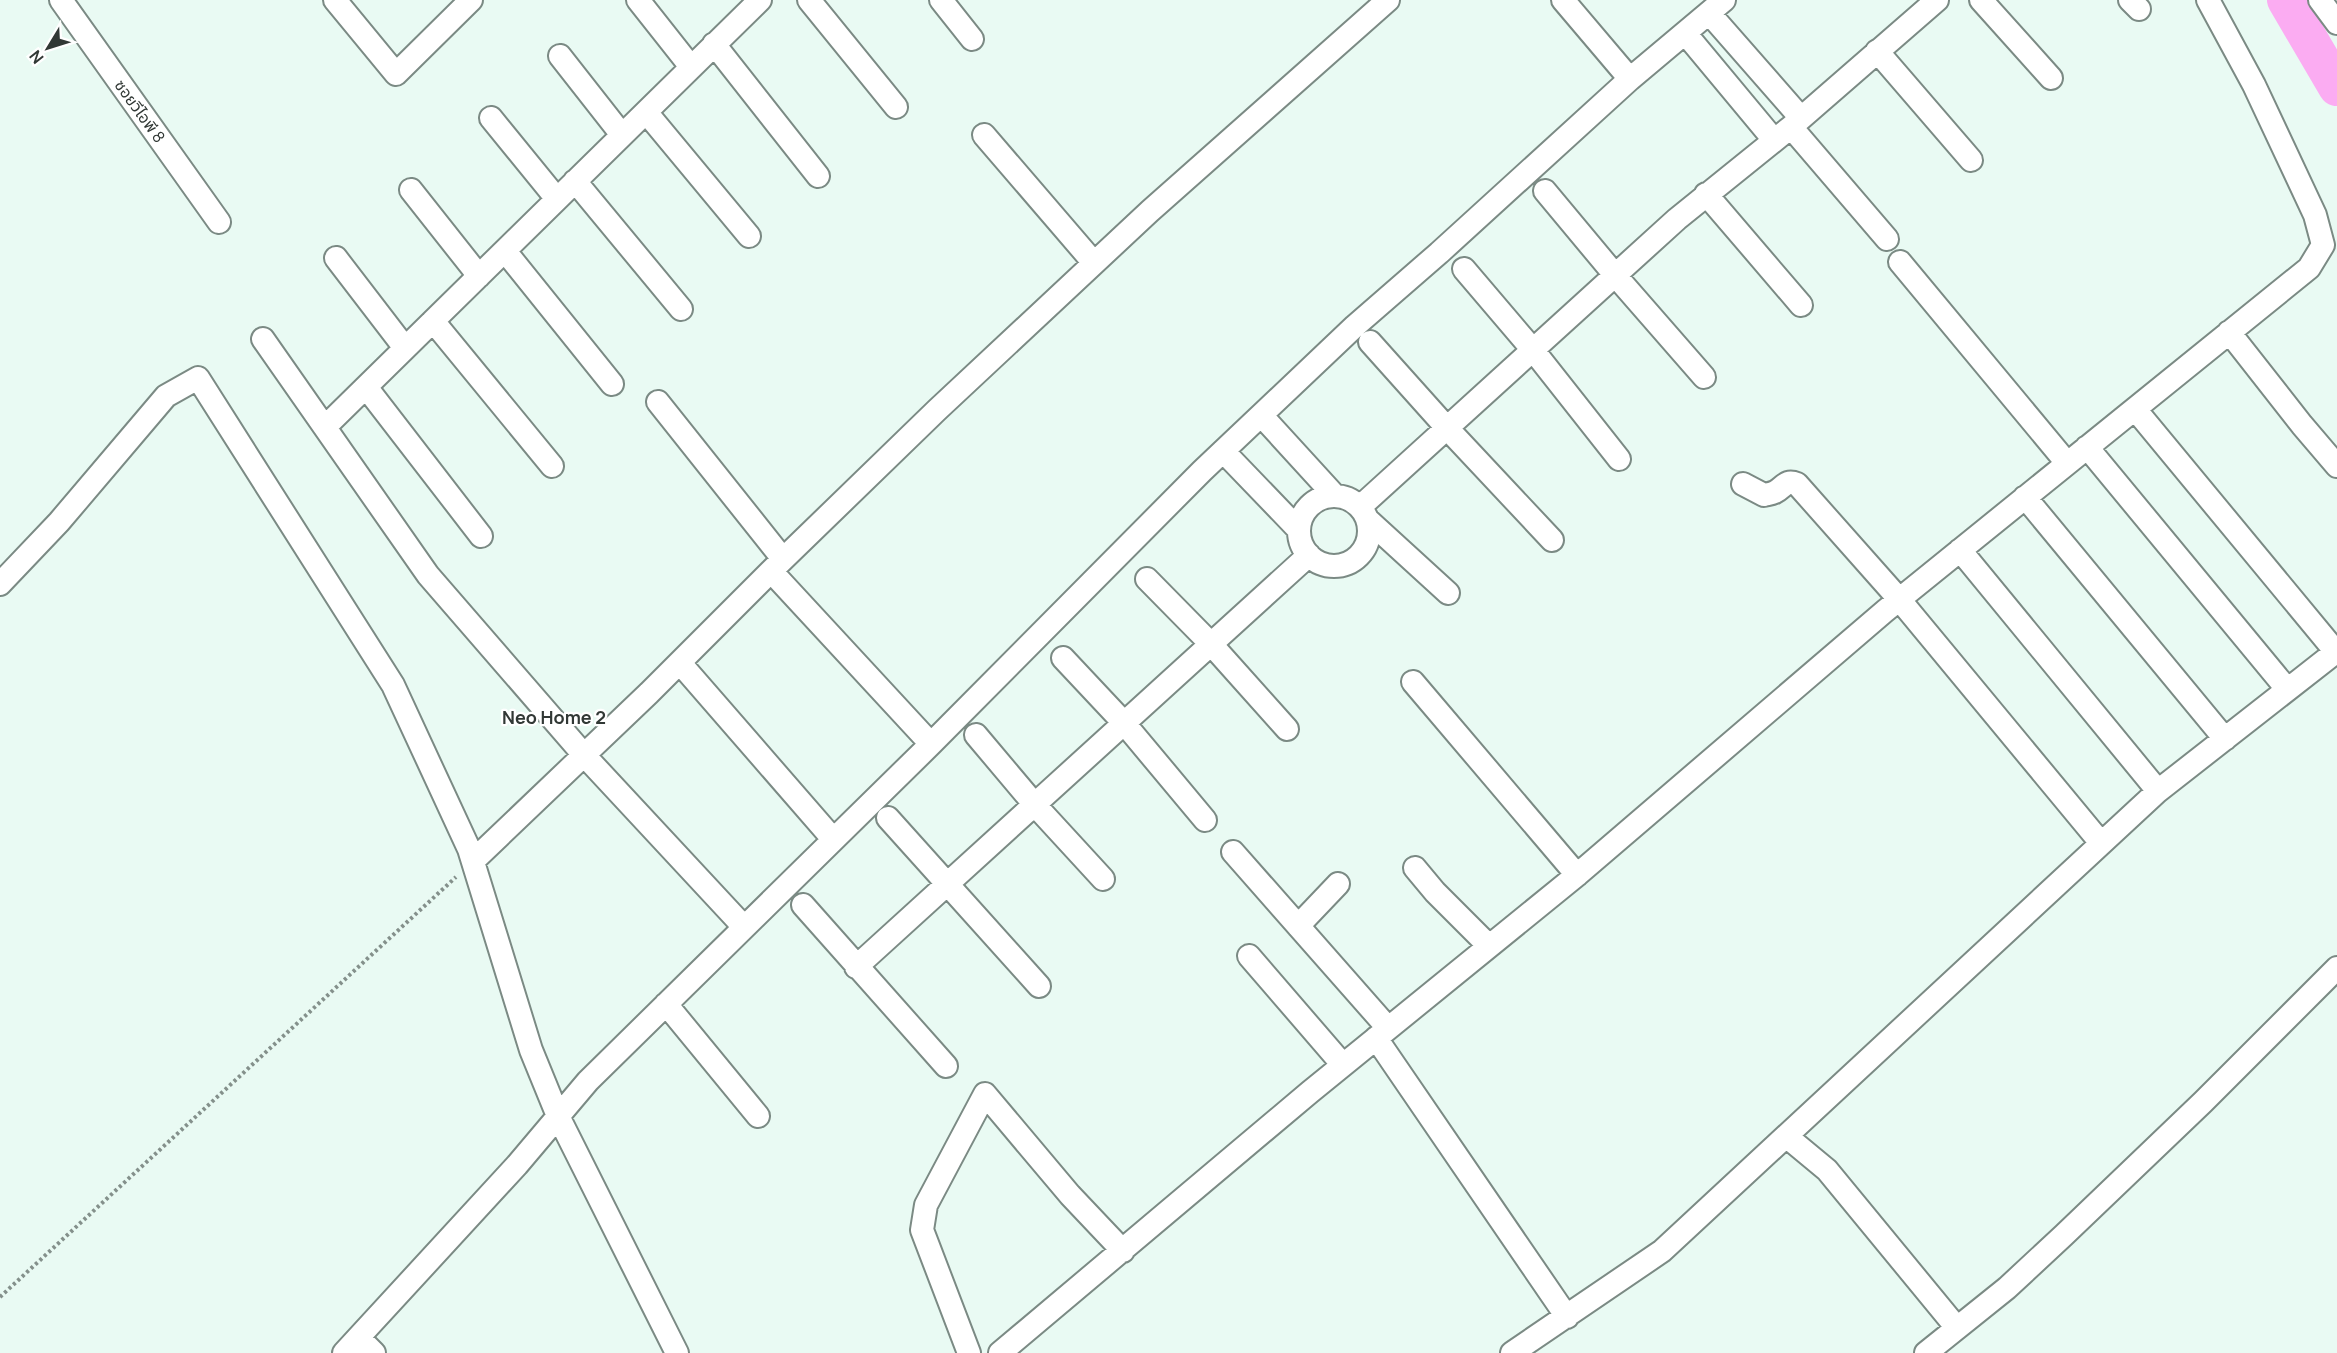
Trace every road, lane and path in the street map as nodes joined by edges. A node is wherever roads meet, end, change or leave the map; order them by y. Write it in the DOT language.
graph roads {
  1 [pos="61,0"];
  2 [pos="336,0"];
  3 [pos="471,0"];
  4 [pos="638,0"];
  5 [pos="760,0"];
  6 [pos="809,0"];
  7 [pos="941,0"];
  8 [pos="1388,0"];
  9 [pos="1563,0"];
  10 [pos="1937,0"];
  11 [pos="1981,0"];
  12 [pos="2208,0"];
  13 [pos="2320,0"];
  14 [pos="1717,6"];
  15 [pos="2337,23"];
  16 [pos="1685,33"];
  17 [pos="972,39"];
  18 [pos="714,44"];
  19 [pos="1877,51"];
  20 [pos="560,56"];
  21 [pos="691,67"];
  22 [pos="2051,78"];
  23 [pos="1630,79"];
  24 [pos="896,107"];
  25 [pos="646,112"];
  26 [pos="491,118"];
  27 [pos="1788,128"];
  28 [pos="622,135"];
  29 [pos="984,135"];
  30 [pos="1971,160"];
  31 [pos="818,176"];
  32 [pos="575,182"];
  33 [pos="411,190"];
  34 [pos="1545,191"];
  35 [pos="1706,194"];
  36 [pos="556,200"];
  37 [pos="219,222"];
  38 [pos="749,236"];
  39 [pos="1887,239"];
  40 [pos="505,250"];
  41 [pos="336,258"];
  42 [pos="1900,262"];
  43 [pos="1094,263"];
  44 [pos="1464,269"];
  45 [pos="1615,275"];
  46 [pos="479,276"];
  47 [pos="1801,305"];
  48 [pos="681,309"];
  49 [pos="433,321"];
  50 [pos="2229,332"];
  51 [pos="263,339"];
  52 [pos="1370,342"];
  53 [pos="405,348"];
  54 [pos="1533,350"];
  55 [pos="1704,377"];
  56 [pos="612,384"];
  57 [pos="366,387"];
  58 [pos="658,402"];
  59 [pos="2135,409"];
  60 [pos="1261,415"];
  61 [pos="325,427"];
  62 [pos="1447,428"];
  63 [pos="2087,447"];
  64 [pos="1223,451"];
  65 [pos="1619,459"];
  66 [pos="2067,463"];
  67 [pos="552,466"];
  68 [pos="2337,466"];
  69 [pos="1743,484"];
  70 [pos="1335,496"];
  71 [pos="2025,497"];
  72 [pos="1364,513"];
  73 [pos="1299,530"];
  74 [pos="481,536"];
  75 [pos="1552,540"];
  76 [pos="1960,550"];
  77 [pos="1309,555"];
  78 [pos="777,565"];
  79 [pos="1147,579"];
  80 [pos="0,584"];
  81 [pos="1448,593"];
  82 [pos="1899,599"];
  83 [pos="1211,644"];
  84 [pos="2336,651"];
  85 [pos="1063,658"];
  86 [pos="680,663"];
  87 [pos="1413,682"];
  88 [pos="2287,689"];
  89 [pos="1124,723"];
  90 [pos="1287,729"];
  91 [pos="976,735"];
  92 [pos="2224,739"];
  93 [pos="931,744"];
  94 [pos="584,755"];
  95 [pos="2158,791"];
  96 [pos="1035,805"];
  97 [pos="888,818"];
  98 [pos="1205,820"];
  99 [pos="833,839"];
  100 [pos="2102,843"];
  101 [pos="1233,852"];
  102 [pos="473,861"];
  103 [pos="1415,868"];
  104 [pos="1577,875"];
  105 [pos="1103,879"];
  106 [pos="947,884"];
  107 [pos="1338,884"];
  108 [pos="803,905"];
  109 [pos="1298,926"];
  110 [pos="744,927"];
  111 [pos="1489,946"];
  112 [pos="1249,956"];
  113 [pos="856,967"];
  114 [pos="2337,968"];
  115 [pos="1039,986"];
  116 [pos="666,1004"];
  117 [pos="1382,1033"];
  118 [pos="1343,1065"];
  119 [pos="946,1066"];
  120 [pos="558,1116"];
  121 [pos="758,1116"];
  122 [pos="1786,1136"];
  123 [pos="1122,1251"];
  124 [pos="0,1297"];
  125 [pos="1567,1317"];
  126 [pos="1957,1328"];
  127 [pos="359,1348"];
  128 [pos="677,1353"];
  129 [pos="969,1353"];
  130 [pos="1000,1353"];
  131 [pos="1512,1353"];
  132 [pos="1926,1353"];
  1 -- 37 [label="street, ซอยวีไอพี 8"];
  2 -- 3 [label="street"];
  4 -- 21 [label="street"];
  5 -- 18 [label="street"];
  6 -- 24 [label="street"];
  7 -- 17 [label="street"];
  8 -- 43 [label="street"];
  9 -- 23 [label="street"];
  10 -- 19 [label="street"];
  11 -- 22 [label="street"];
  12 -- 50 [label="street"];
  13 -- 15 [label="street"];
  14 -- 16 [label="street"];
  14 -- 27 [label="street"];
  16 -- 23 [label="street"];
  16 -- 27 [label="street"];
  18 -- 21 [label="street"];
  18 -- 31 [label="street"];
  19 -- 27 [label="street"];
  19 -- 30 [label="street"];
  20 -- 28 [label="street"];
  21 -- 25 [label="street"];
  23 -- 60 [label="street"];
  25 -- 28 [label="street"];
  25 -- 38 [label="street"];
  26 -- 36 [label="street"];
  27 -- 35 [label="street"];
  27 -- 39 [label="street"];
  28 -- 32 [label="street"];
  29 -- 43 [label="street"];
  32 -- 36 [label="street"];
  32 -- 48 [label="street"];
  33 -- 46 [label="street"];
  34 -- 45 [label="street"];
  35 -- 45 [label="street"];
  35 -- 47 [label="street"];
  36 -- 40 [label="street"];
  40 -- 46 [label="street"];
  40 -- 56 [label="street"];
  41 -- 53 [label="street"];
  42 -- 66 [label="street"];
  43 -- 78 [label="street"];
  44 -- 54 [label="street"];
  45 -- 54 [label="street"];
  45 -- 55 [label="street"];
  46 -- 49 [label="street"];
  49 -- 53 [label="street"];
  49 -- 67 [label="street"];
  50 -- 59 [label="street"];
  50 -- 68 [label="street"];
  51 -- 61 [label="street"];
  52 -- 62 [label="street"];
  53 -- 57 [label="street"];
  54 -- 62 [label="street"];
  54 -- 65 [label="street"];
  57 -- 61 [label="street"];
  57 -- 74 [label="street"];
  58 -- 78 [label="street"];
  59 -- 63 [label="street"];
  59 -- 84 [label="street"];
  60 -- 64 [label="street"];
  60 -- 70 [label="street"];
  61 -- 94 [label="street"];
  62 -- 72 [label="street"];
  62 -- 75 [label="street"];
  63 -- 66 [label="street"];
  63 -- 88 [label="street"];
  64 -- 73 [label="street"];
  64 -- 93 [label="street"];
  66 -- 71 [label="street"];
  69 -- 82 [label="street"];
  70 -- 72 [label="street"];
  70 -- 73 [label="street"];
  71 -- 76 [label="street"];
  71 -- 92 [label="street"];
  72 -- 77 [label="street"];
  72 -- 81 [label="street"];
  73 -- 77 [label="street"];
  76 -- 82 [label="street"];
  76 -- 95 [label="street"];
  77 -- 83 [label="street"];
  78 -- 86 [label="street"];
  78 -- 93 [label="street"];
  79 -- 83 [label="street"];
  80 -- 102 [label="street"];
  82 -- 100 [label="street"];
  82 -- 104 [label="street"];
  83 -- 89 [label="street"];
  83 -- 90 [label="street"];
  84 -- 88 [label="street"];
  85 -- 89 [label="street"];
  86 -- 94 [label="street"];
  86 -- 99 [label="street"];
  87 -- 104 [label="street"];
  88 -- 92 [label="street"];
  89 -- 96 [label="street"];
  89 -- 98 [label="street"];
  91 -- 96 [label="street"];
  92 -- 95 [label="street"];
  93 -- 99 [label="street"];
  94 -- 102 [label="street"];
  94 -- 110 [label="street"];
  95 -- 100 [label="street"];
  96 -- 105 [label="street"];
  96 -- 106 [label="street"];
  97 -- 106 [label="street"];
  99 -- 110 [label="street"];
  100 -- 122 [label="street"];
  101 -- 109 [label="street"];
  102 -- 120 [label="street"];
  102 -- 124 [label="path"];
  103 -- 111 [label="street"];
  104 -- 111 [label="street"];
  106 -- 113 [label="street"];
  106 -- 115 [label="street"];
  107 -- 109 [label="street"];
  108 -- 113 [label="street"];
  109 -- 117 [label="street"];
  110 -- 116 [label="street"];
  111 -- 117 [label="street"];
  112 -- 118 [label="street"];
  113 -- 119 [label="street"];
  114 -- 126 [label="street"];
  116 -- 120 [label="street"];
  116 -- 121 [label="street"];
  117 -- 118 [label="street"];
  117 -- 125 [label="street"];
  118 -- 123 [label="street"];
  120 -- 127 [label="street"];
  120 -- 128 [label="street"];
  122 -- 125 [label="street"];
  122 -- 126 [label="street"];
  123 -- 129 [label="street"];
  123 -- 130 [label="street"];
  125 -- 131 [label="street"];
  126 -- 132 [label="street"];
}
